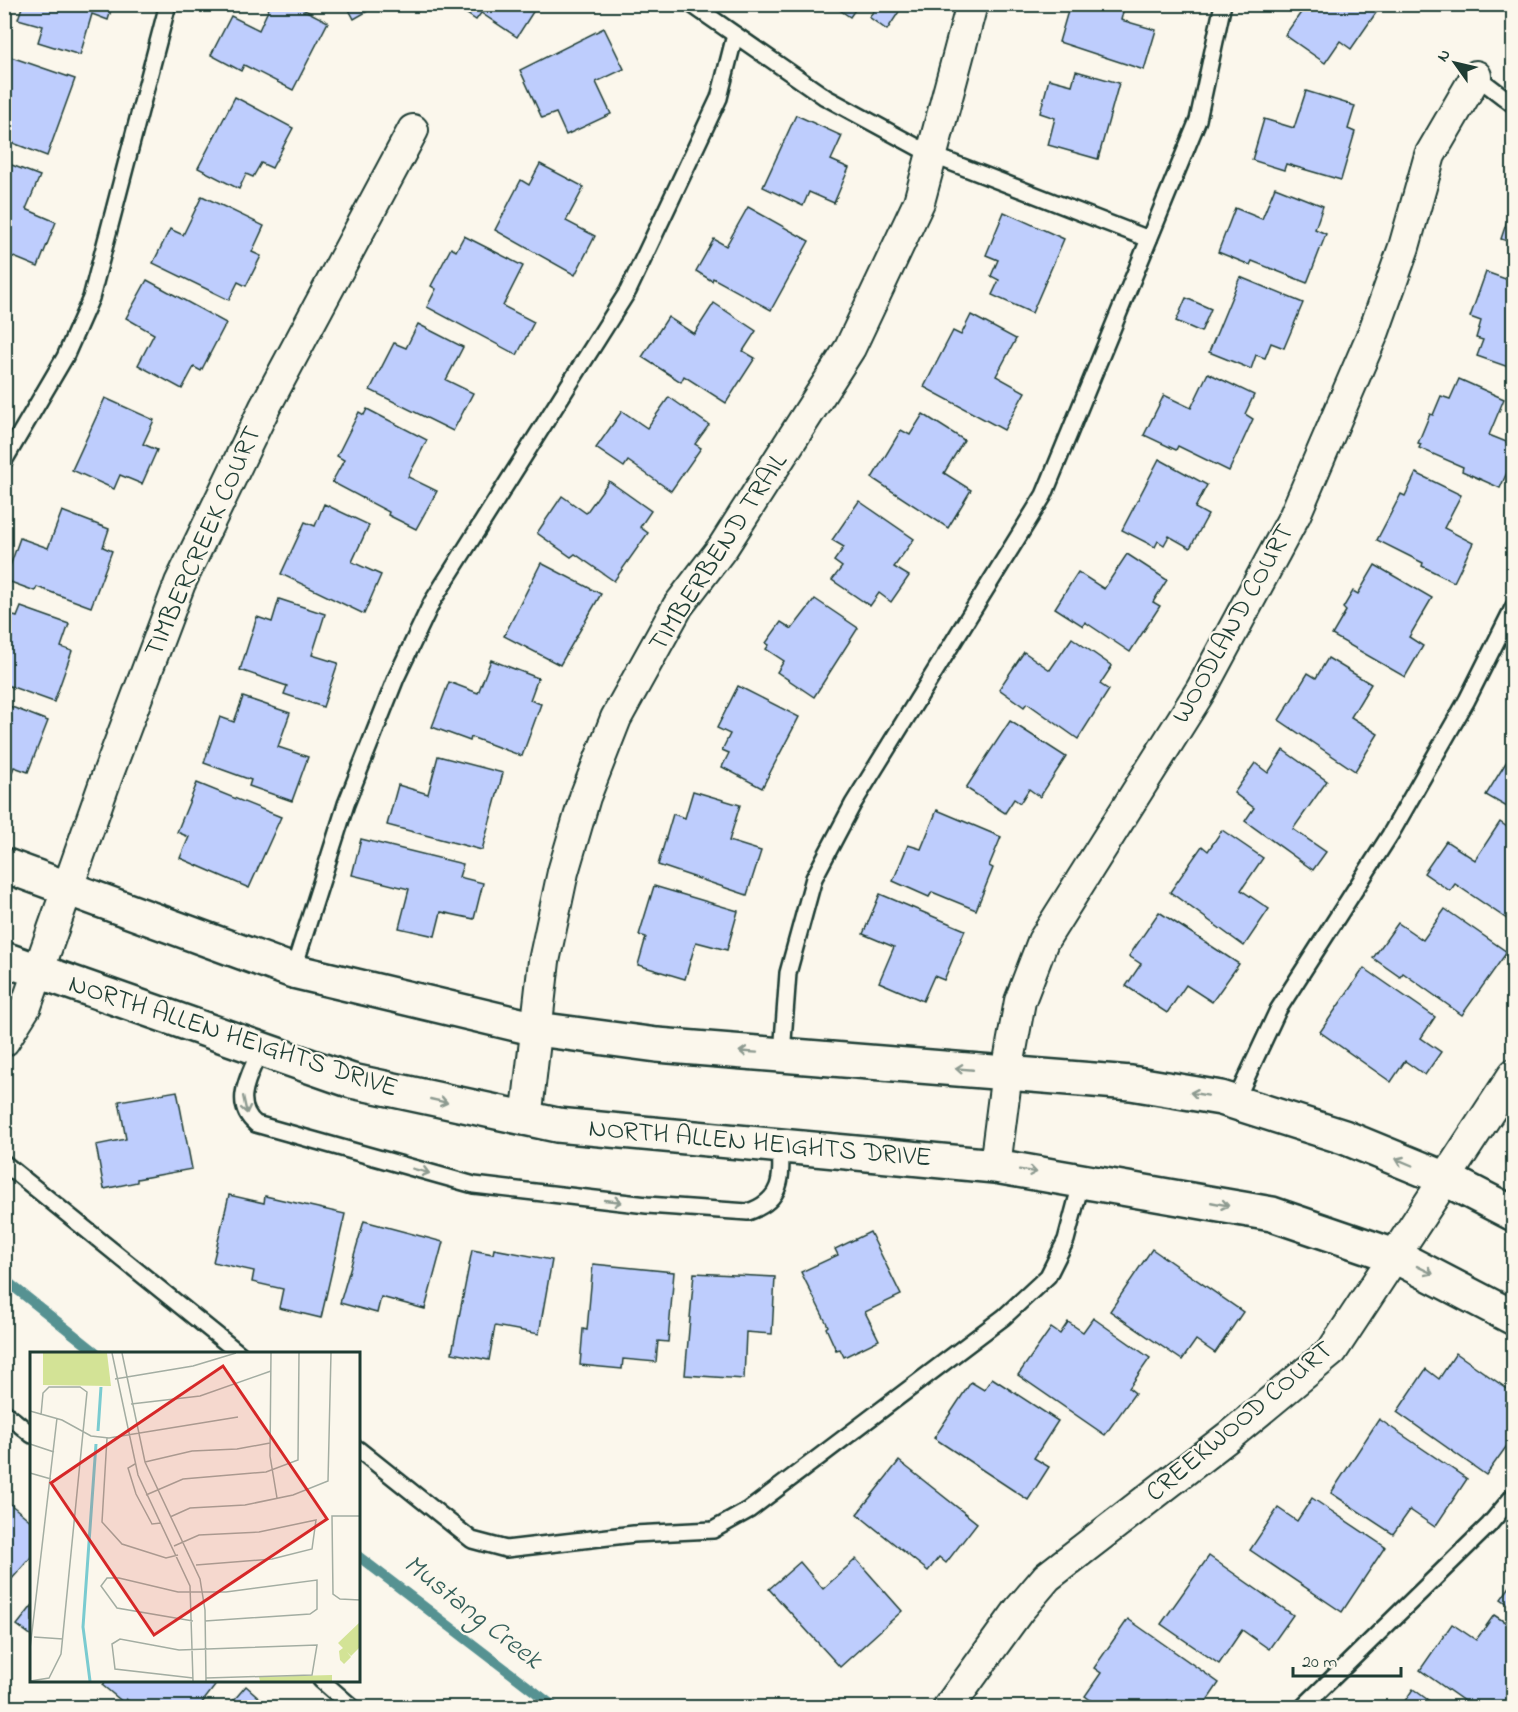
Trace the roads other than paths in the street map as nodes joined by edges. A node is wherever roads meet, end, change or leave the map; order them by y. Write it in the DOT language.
graph roads {
  1 [pos="168,4"];
  2 [pos="691,4"];
  3 [pos="972,4"];
  4 [pos="1223,4"];
  5 [pos="735,35"];
  6 [pos="1476,76"];
  7 [pos="1514,105"];
  8 [pos="413,130"];
  9 [pos="932,154"];
  10 [pos="1149,239"];
  11 [pos="4,461"];
  12 [pos="1514,606"];
  13 [pos="4,865"];
  14 [pos="66,888"];
  15 [pos="4,959"];
  16 [pos="293,971"];
  17 [pos="38,972"];
  18 [pos="537,1029"];
  19 [pos="4,1041"];
  20 [pos="260,1050"];
  21 [pos="782,1054"];
  22 [pos="1007,1072"];
  23 [pos="1514,1074"];
  24 [pos="1235,1102"];
  25 [pos="526,1120"];
  26 [pos="780,1146"];
  27 [pos="4,1164"];
  28 [pos="995,1166"];
  29 [pos="1444,1178"];
  30 [pos="1082,1180"];
  31 [pos="1514,1214"];
  32 [pos="1395,1256"];
  33 [pos="1514,1318"];
  34 [pos="239,1352"];
  35 [pos="4,1412"];
  36 [pos="30,1433"];
  37 [pos="360,1451"];
  38 [pos="1514,1495"];
  39 [pos="323,1682"];
  40 [pos="353,1707"];
  41 [pos="948,1707"];
  42 [pos="1302,1707"];
  1 -- 11 [label="lane"];
  2 -- 5 [label="lane"];
  3 -- 9 [label="street, TIMBERBEND TRAIL"];
  4 -- 10 [label="lane"];
  5 -- 9 [label="lane"];
  5 -- 16 [label="lane"];
  6 -- 7 [label="lane"];
  6 -- 22 [label="street, WOODLAND COURT"];
  8 -- 14 [label="street, TIMBERCREEK COURT"];
  9 -- 10 [label="lane"];
  9 -- 18 [label="street, TIMBERBEND TRAIL"];
  10 -- 21 [label="lane"];
  12 -- 24 [label="lane"];
  13 -- 14 [label="main road"];
  14 -- 16 [label="main road"];
  14 -- 17 [label="street, TIMBERCREEK COURT"];
  15 -- 17 [label="main road, NORTH ALLEN HEIGHTS DRIVE"];
  16 -- 18 [label="main road"];
  17 -- 19 [label="street, TIMBERCREEK COURT"];
  17 -- 20 [label="main road, NORTH ALLEN HEIGHTS DRIVE"];
  21 -- 18 [label="main road, one-way"];
  18 -- 25 [label="street, TIMBERBEND TRAIL"];
  20 -- 25 [label="main road, NORTH ALLEN HEIGHTS DRIVE, one-way"];
  20 -- 26 [label="lane, one-way"];
  22 -- 21 [label="main road, one-way"];
  24 -- 22 [label="main road, one-way"];
  22 -- 28 [label="street, WOODLAND COURT"];
  23 -- 29 [label="street, CREEKWOOD COURT"];
  29 -- 24 [label="main road, one-way"];
  25 -- 26 [label="main road, NORTH ALLEN HEIGHTS DRIVE"];
  26 -- 28 [label="main road, NORTH ALLEN HEIGHTS DRIVE"];
  27 -- 34 [label="lane"];
  28 -- 30 [label="main road, NORTH ALLEN HEIGHTS DRIVE, one-way"];
  29 -- 31 [label="main road"];
  29 -- 32 [label="street, CREEKWOOD COURT"];
  30 -- 32 [label="main road, NORTH ALLEN HEIGHTS DRIVE, one-way"];
  30 -- 37 [label="lane"];
  32 -- 33 [label="main road, NORTH ALLEN HEIGHTS DRIVE, one-way"];
  32 -- 41 [label="street, CREEKWOOD COURT"];
  35 -- 36 [label="lane"];
  38 -- 42 [label="lane"];
  39 -- 40 [label="lane"];
}
